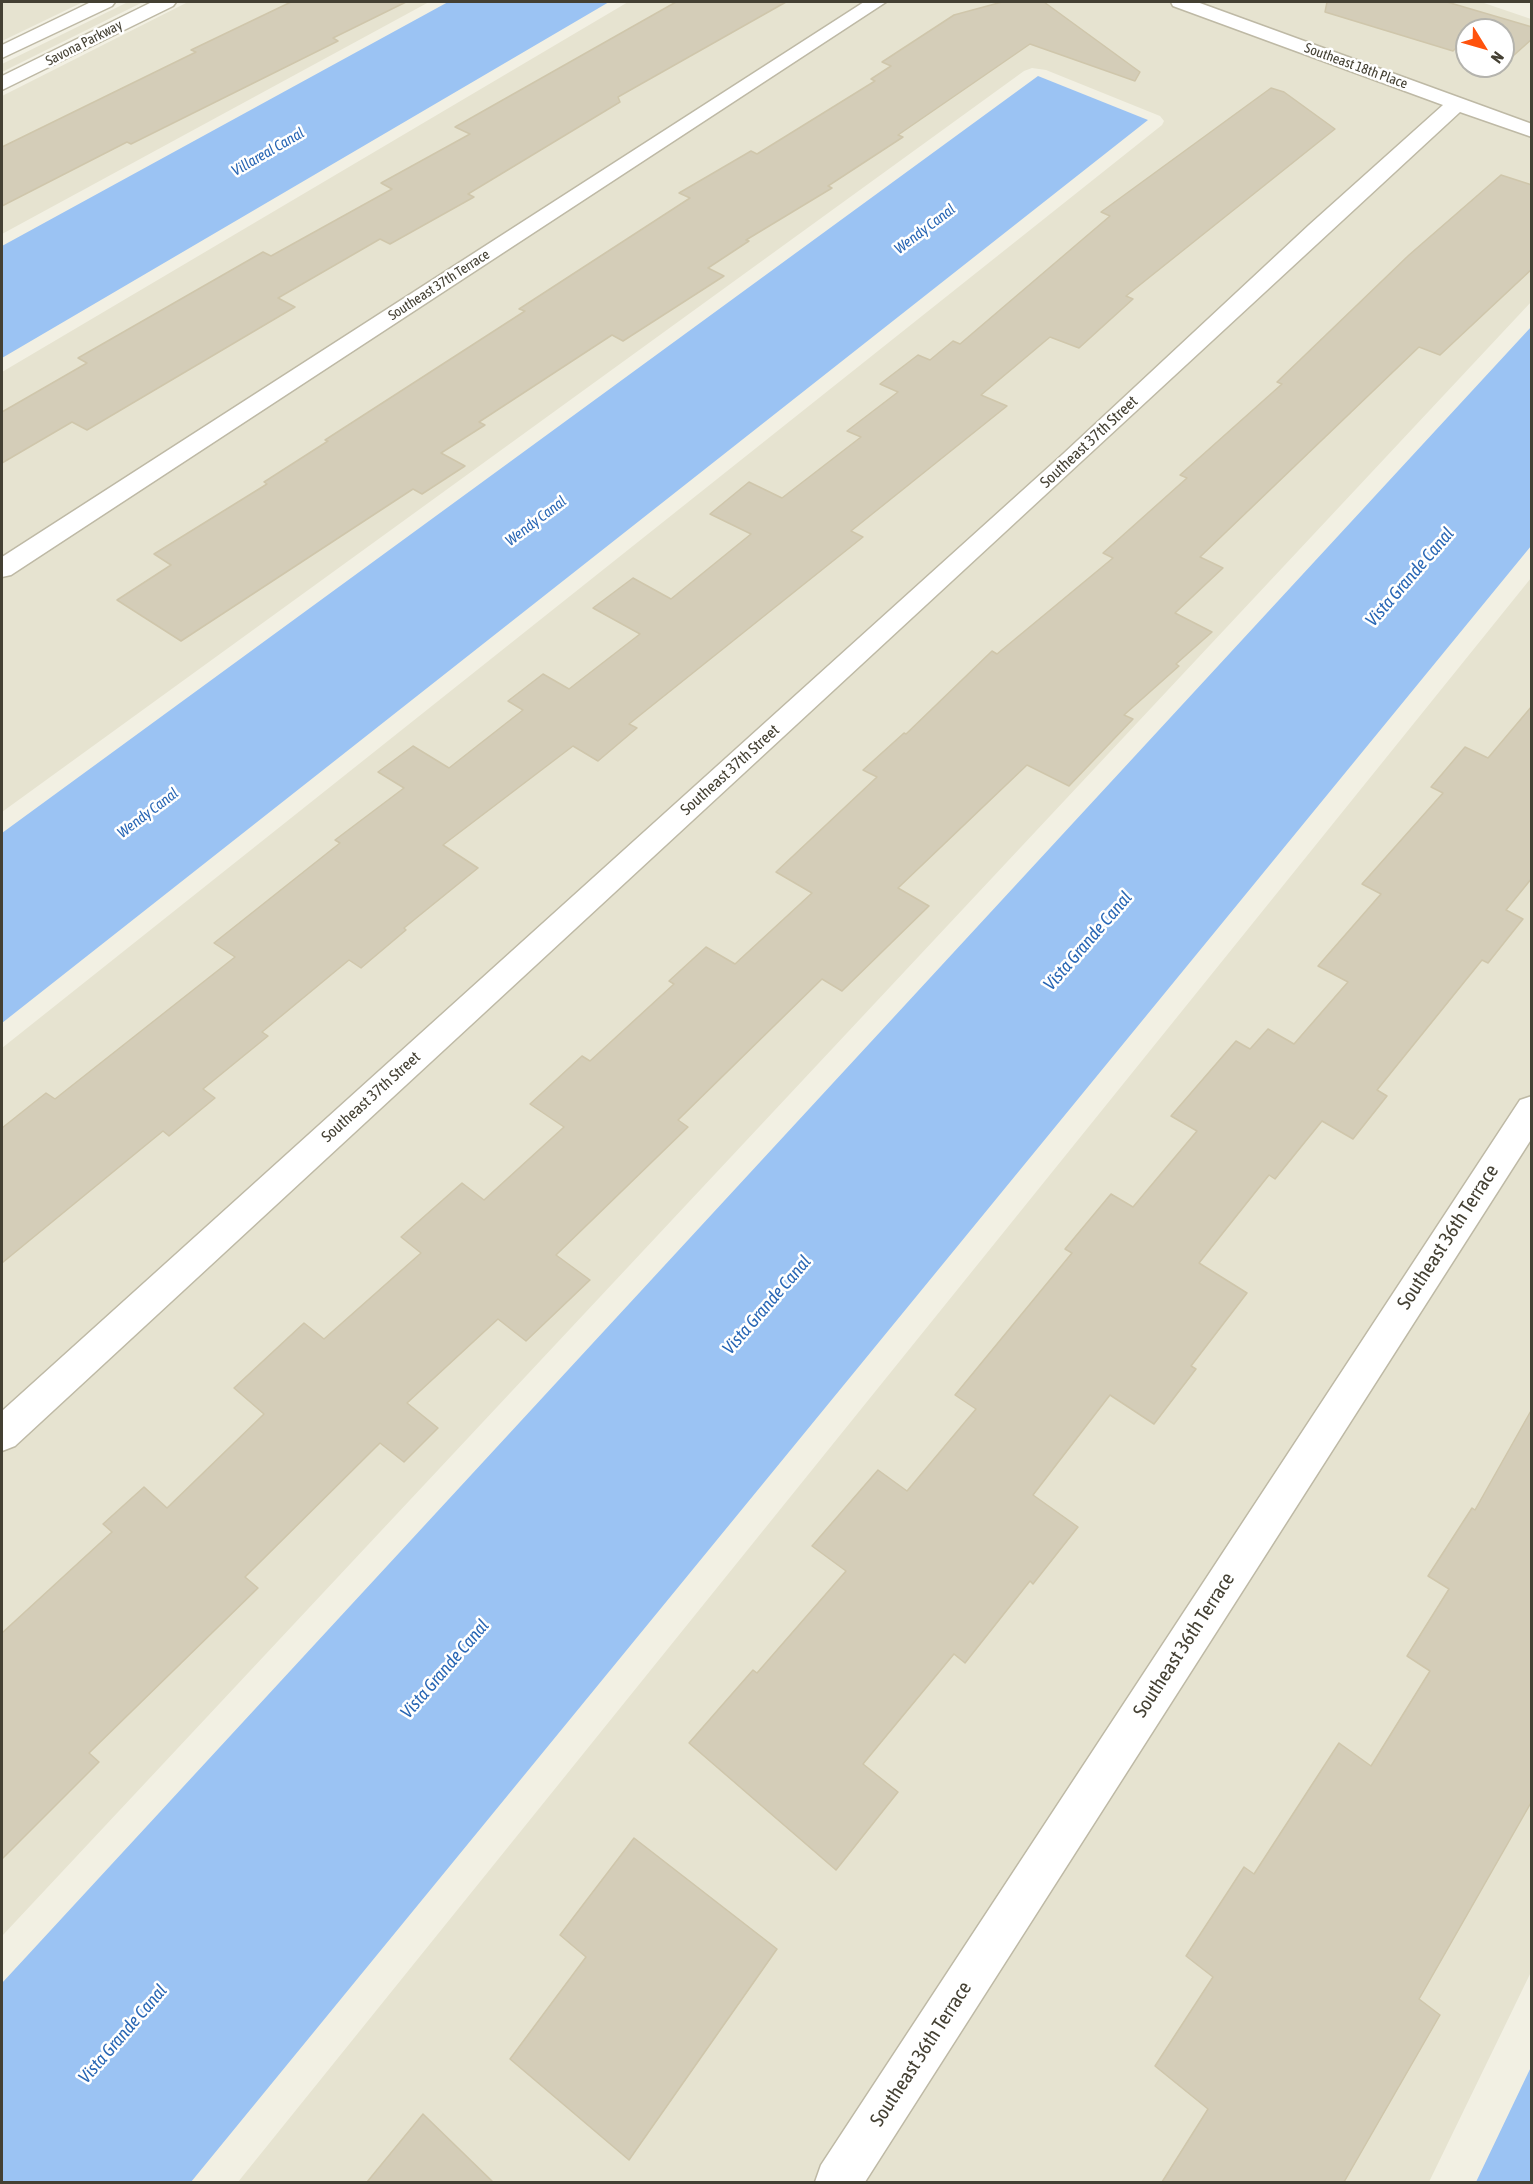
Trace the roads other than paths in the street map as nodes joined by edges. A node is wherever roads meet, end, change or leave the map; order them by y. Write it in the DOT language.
graph roads {
  1 [pos="105,2"];
  2 [pos="166,2"];
  3 [pos="876,2"];
  4 [pos="1180,2"];
  5 [pos="2,52"];
  6 [pos="2,84"];
  7 [pos="1457,104"];
  8 [pos="1532,131"];
  9 [pos="2,569"];
  10 [pos="1532,1109"];
  11 [pos="2,1434"];
  12 [pos="838,2182"];
  1 -- 5 [label="street, Savona Parkway"];
  2 -- 6 [label="street, Savona Parkway"];
  3 -- 9 [label="street, Southeast 37th Terrace"];
  4 -- 7 [label="street, Southeast 18th Place"];
  7 -- 8 [label="street, Southeast 18th Place"];
  7 -- 11 [label="street, Southeast 37th Street"];
  10 -- 12 [label="street, Southeast 36th Terrace"];
}
